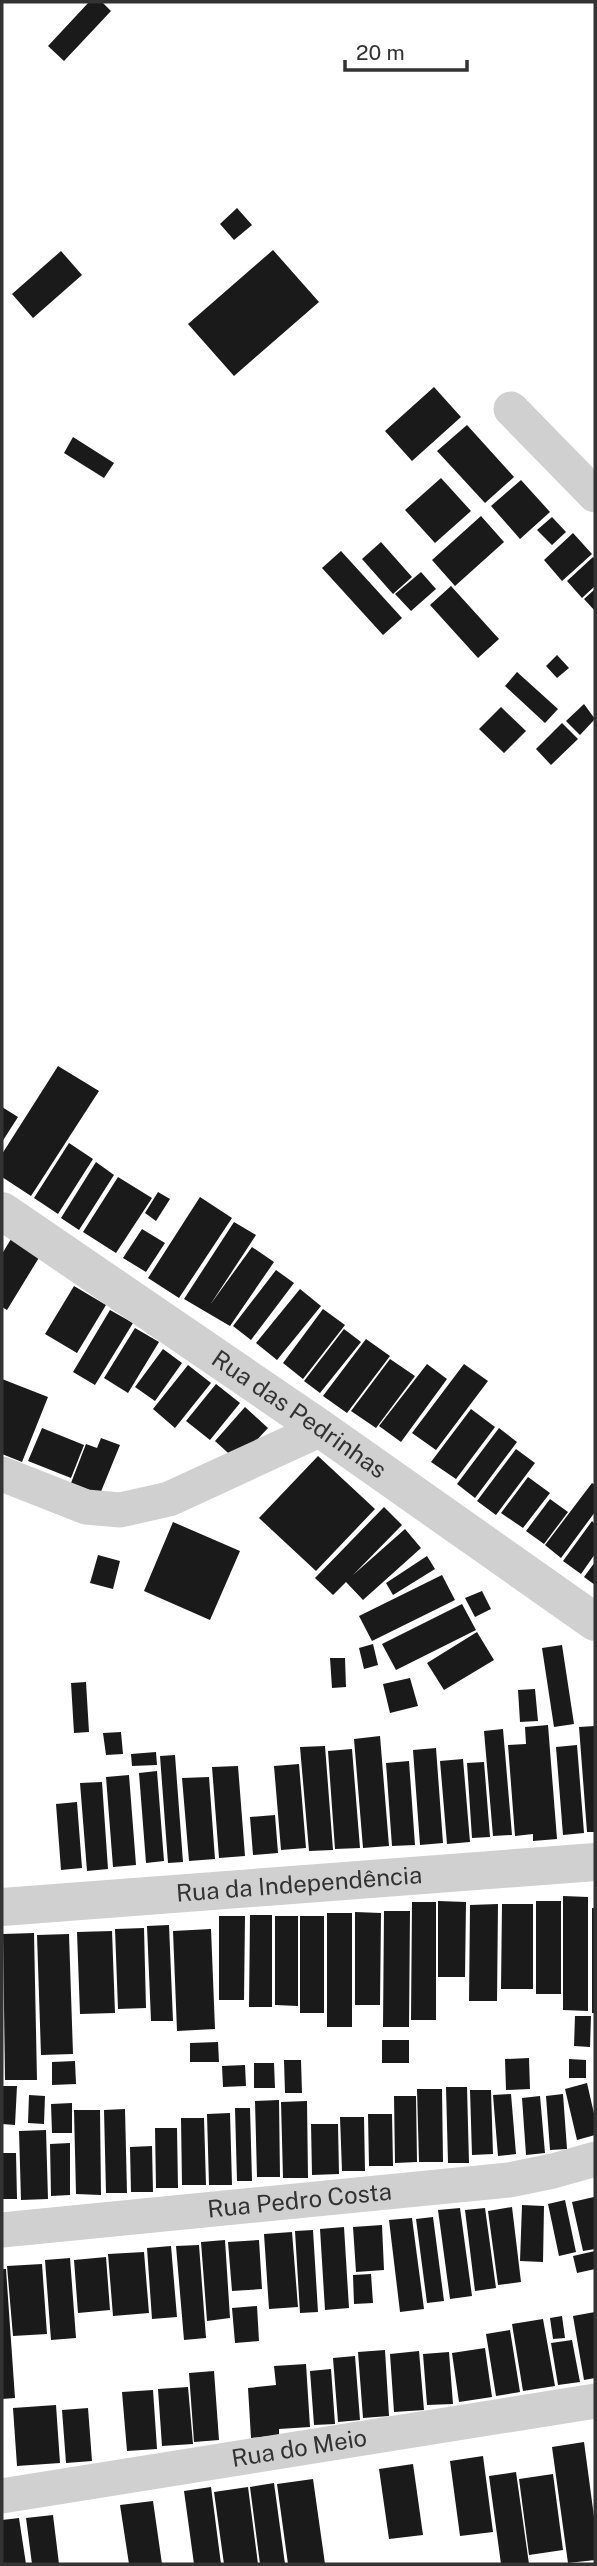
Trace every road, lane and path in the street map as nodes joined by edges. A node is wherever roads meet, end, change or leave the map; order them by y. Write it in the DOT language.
graph roads {
  1 [pos="511,409"];
  2 [pos="595,495"];
  3 [pos="2,1211"];
  4 [pos="321,1429"];
  5 [pos="2,1474"];
  6 [pos="595,1622"];
  7 [pos="595,1862"];
  8 [pos="2,1907"];
  9 [pos="595,2159"];
  10 [pos="2,2230"];
  11 [pos="595,2401"];
  12 [pos="2,2496"];
  1 -- 2 [label="street"];
  3 -- 4 [label="street, Rua das Pedrinhas"];
  4 -- 5 [label="street"];
  4 -- 6 [label="street, Rua das Pedrinhas"];
  7 -- 8 [label="street, Rua da Independência"];
  9 -- 10 [label="street, Rua Pedro Costa"];
  11 -- 12 [label="street, Rua do Meio"];
}
